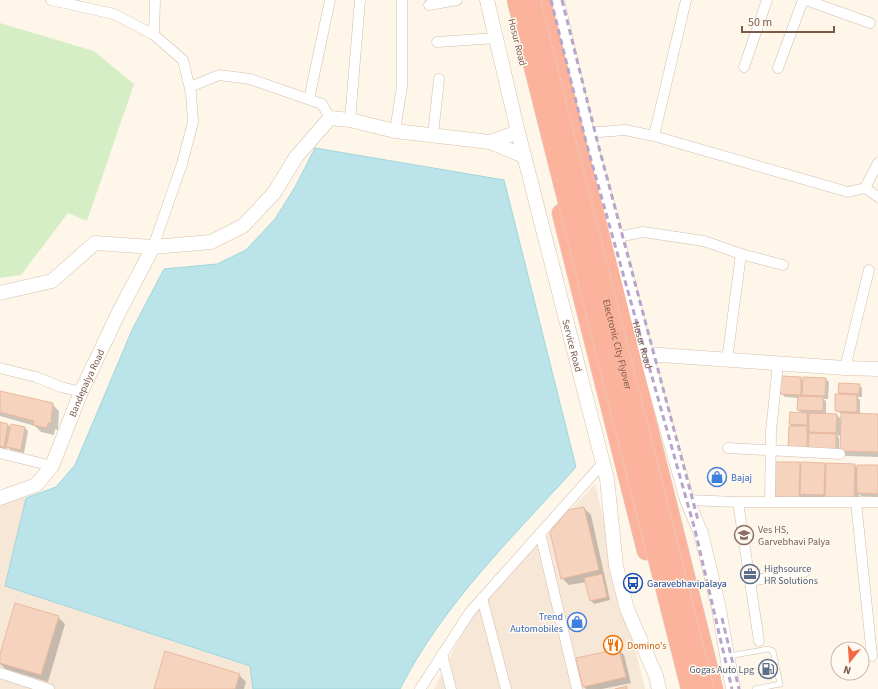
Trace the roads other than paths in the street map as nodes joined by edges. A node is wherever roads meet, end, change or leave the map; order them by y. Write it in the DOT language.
graph roads {
  1 [pos="51,0"];
  2 [pos="155,0"];
  3 [pos="330,0"];
  4 [pos="360,0"];
  5 [pos="402,0"];
  6 [pos="457,0"];
  7 [pos="487,0"];
  8 [pos="508,0"];
  9 [pos="516,0"];
  10 [pos="531,0"];
  11 [pos="542,0"];
  12 [pos="557,0"];
  13 [pos="686,0"];
  14 [pos="767,0"];
  15 [pos="803,0"];
  16 [pos="806,0"];
  17 [pos="429,5"];
  18 [pos="870,23"];
  19 [pos="154,35"];
  20 [pos="497,38"];
  21 [pos="437,42"];
  22 [pos="744,67"];
  23 [pos="778,68"];
  24 [pos="439,79"];
  25 [pos="190,87"];
  26 [pos="309,99"];
  27 [pos="330,118"];
  28 [pos="350,120"];
  29 [pos="395,130"];
  30 [pos="518,132"];
  31 [pos="433,135"];
  32 [pos="654,136"];
  33 [pos="582,138"];
  34 [pos="490,142"];
  35 [pos="545,151"];
  36 [pos="524,156"];
  37 [pos="878,163"];
  38 [pos="865,188"];
  39 [pos="878,196"];
  40 [pos="617,237"];
  41 [pos="153,247"];
  42 [pos="741,254"];
  43 [pos="783,265"];
  44 [pos="869,270"];
  45 [pos="0,294"];
  46 [pos="646,354"];
  47 [pos="727,360"];
  48 [pos="778,364"];
  49 [pos="0,368"];
  50 [pos="844,368"];
  51 [pos="878,369"];
  52 [pos="81,392"];
  53 [pos="728,448"];
  54 [pos="771,450"];
  55 [pos="0,453"];
  56 [pos="840,454"];
  57 [pos="603,464"];
  58 [pos="52,466"];
  59 [pos="0,498"];
  60 [pos="687,500"];
  61 [pos="738,502"];
  62 [pos="770,502"];
  63 [pos="856,502"];
  64 [pos="878,502"];
  65 [pos="540,533"];
  66 [pos="804,572"];
  67 [pos="750,581"];
  68 [pos="482,598"];
  69 [pos="759,641"];
  70 [pos="442,654"];
  71 [pos="872,656"];
  72 [pos="727,657"];
  73 [pos="0,673"];
  74 [pos="49,689"];
  75 [pos="420,689"];
  76 [pos="451,689"];
  77 [pos="506,689"];
  78 [pos="577,689"];
  79 [pos="659,689"];
  80 [pos="681,689"];
  81 [pos="690,689"];
  82 [pos="705,689"];
  83 [pos="714,689"];
  84 [pos="733,689"];
  85 [pos="755,689"];
  1 -- 19 [label="street"];
  2 -- 19 [label="street"];
  3 -- 26 [label="street"];
  4 -- 28 [label="street"];
  5 -- 29 [label="street"];
  6 -- 17 [label="street"];
  7 -- 20 [label="street, Service Road"];
  8 -- 35 [label="highway, Hosur Road"];
  9 -- 81 [label="highway, Electronic City Flyover, bridge"];
  10 -- 82 [label="highway, Electronic City Flyover, bridge"];
  11 -- 33 [label="highway, Hosur Road"];
  12 -- 33 [label="street, Hosur Road"];
  13 -- 32 [label="street"];
  14 -- 22 [label="street"];
  15 -- 23 [label="street"];
  16 -- 18 [label="street"];
  19 -- 25 [label="street"];
  20 -- 21 [label="street"];
  20 -- 30 [label="street, Service Road"];
  24 -- 31 [label="street"];
  25 -- 26 [label="street"];
  25 -- 41 [label="street"];
  26 -- 27 [label="street"];
  27 -- 28 [label="street"];
  27 -- 41 [label="street"];
  28 -- 29 [label="street"];
  29 -- 31 [label="street"];
  30 -- 34 [label="street"];
  30 -- 36 [label="street, Service Road"];
  31 -- 34 [label="street"];
  32 -- 33 [label="street"];
  32 -- 38 [label="street"];
  33 -- 35 [label="highway"];
  33 -- 40 [label="street, Hosur Road"];
  33 -- 83 [label="highway, Hosur Road"];
  34 -- 36 [label="street"];
  35 -- 80 [label="highway, Hosur Road"];
  36 -- 57 [label="street, Service Road"];
  37 -- 38 [label="street"];
  38 -- 39 [label="street"];
  40 -- 42 [label="street"];
  40 -- 46 [label="street, Hosur Road"];
  41 -- 45 [label="street"];
  41 -- 52 [label="street, Bandepalya Road"];
  42 -- 43 [label="street"];
  42 -- 47 [label="street"];
  44 -- 50 [label="street"];
  46 -- 47 [label="street"];
  46 -- 60 [label="street, Hosur Road"];
  47 -- 48 [label="street"];
  48 -- 50 [label="street"];
  48 -- 54 [label="street"];
  49 -- 52 [label="street"];
  50 -- 51 [label="street"];
  52 -- 58 [label="street, Bandepalya Road"];
  53 -- 54 [label="street"];
  54 -- 56 [label="street"];
  54 -- 62 [label="street"];
  55 -- 58 [label="street"];
  57 -- 65 [label="street"];
  57 -- 79 [label="street, Service Road"];
  58 -- 59 [label="street, Bandepalya Road"];
  60 -- 61 [label="street"];
  60 -- 72 [label="street, Hosur Road"];
  61 -- 62 [label="street"];
  61 -- 67 [label="street"];
  62 -- 63 [label="street"];
  63 -- 64 [label="street"];
  63 -- 71 [label="street"];
  65 -- 68 [label="street"];
  65 -- 78 [label="street"];
  66 -- 67 [label="street"];
  67 -- 69 [label="street"];
  68 -- 70 [label="street"];
  68 -- 77 [label="street"];
  70 -- 75 [label="street"];
  70 -- 76 [label="street"];
  72 -- 84 [label="street, Hosur Road"];
  72 -- 85 [label="lane"];
  73 -- 74 [label="street"];
}
